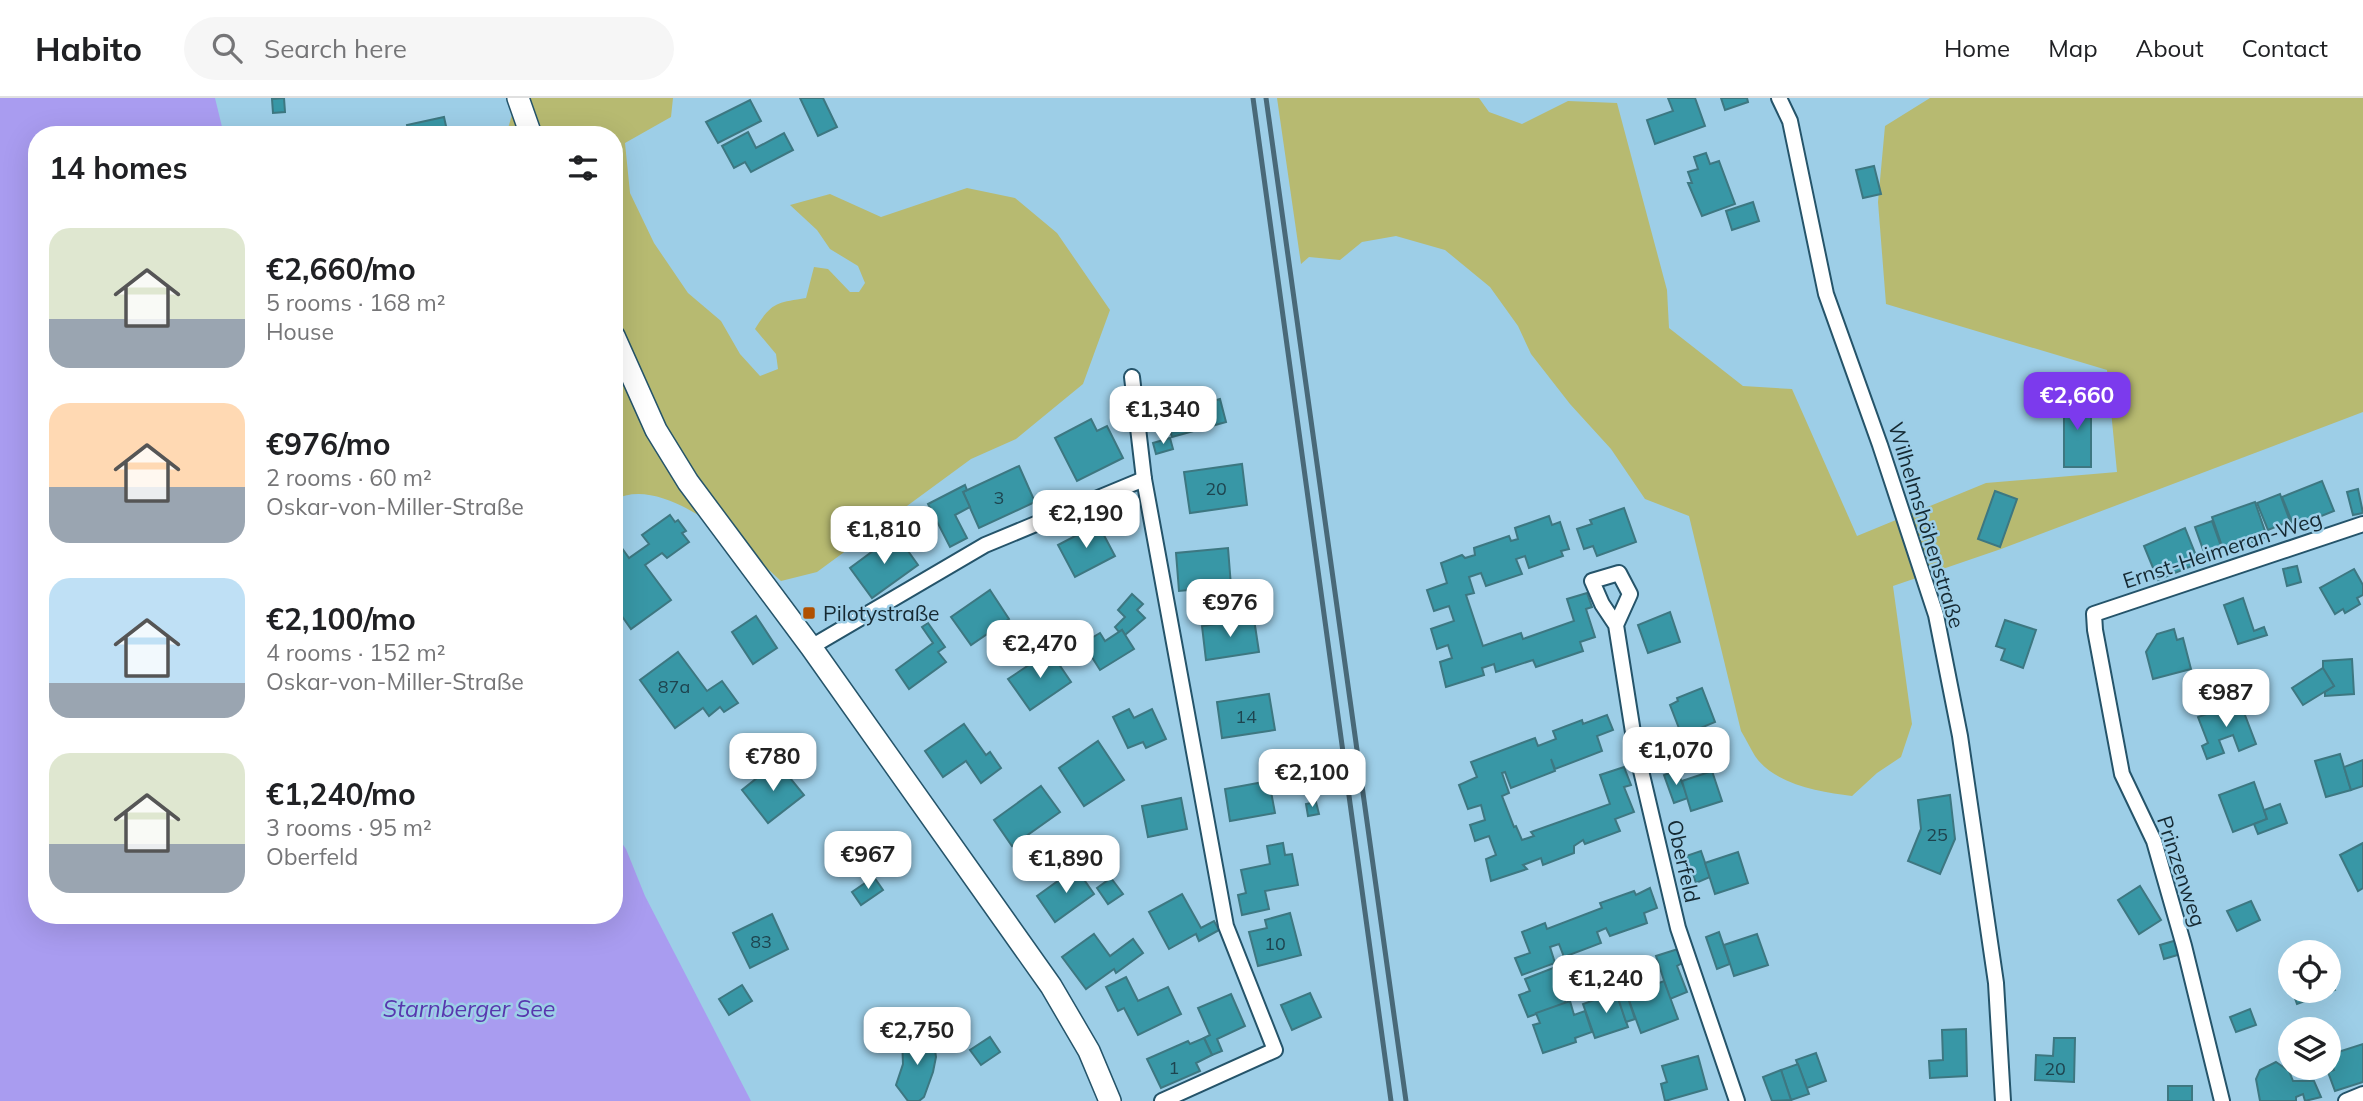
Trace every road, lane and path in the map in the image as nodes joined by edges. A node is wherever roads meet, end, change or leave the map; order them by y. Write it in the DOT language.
graph roads {
  1 [pos="518,98"];
  2 [pos="1779,98"];
  3 [pos="528,126"];
  4 [pos="623,356"];
  5 [pos="1132,377"];
  6 [pos="1144,479"];
  7 [pos="2363,524"];
  8 [pos="2094,614"];
  9 [pos="1616,625"];
  10 [pos="811,647"];
  11 [pos="2363,1094"];
  12 [pos="1111,1101"];
  13 [pos="1162,1101"];
  14 [pos="1737,1101"];
  15 [pos="2003,1101"];
  16 [pos="2222,1101"];
  17 [pos="2346,1101"];
  1 -- 3 [label="main road"];
  2 -- 15 [label="street, Wilhelmshöhenstraße"];
  4 -- 10 [label="main road"];
  5 -- 6 [label="street"];
  6 -- 10 [label="street"];
  6 -- 13 [label="street"];
  7 -- 8 [label="street, Ernst-Heimeran-Weg"];
  8 -- 16 [label="street, Prinzenweg"];
  9 -- 14 [label="street, Oberfeld"];
  10 -- 12 [label="main road"];
  11 -- 17 [label="street"];
}
